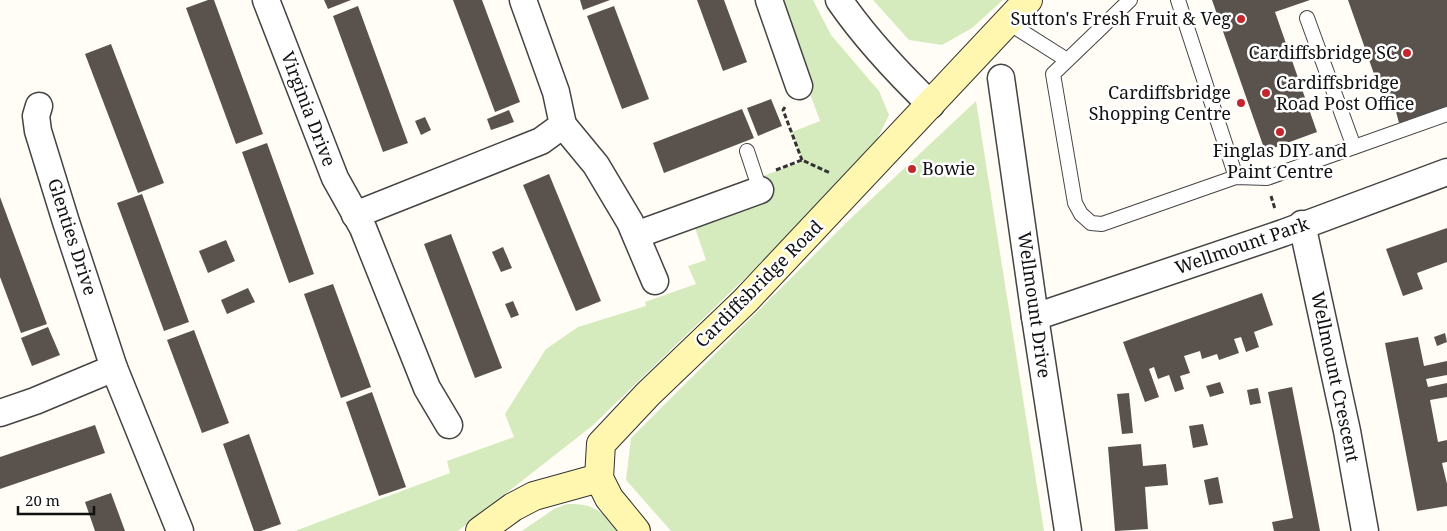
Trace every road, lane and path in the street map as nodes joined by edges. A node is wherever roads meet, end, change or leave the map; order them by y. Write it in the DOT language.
graph roads {
  1 [pos="266,0"];
  2 [pos="523,0"];
  3 [pos="769,0"];
  4 [pos="839,0"];
  5 [pos="1028,0"];
  6 [pos="1130,0"];
  7 [pos="1178,0"];
  8 [pos="1307,18"];
  9 [pos="1007,22"];
  10 [pos="1067,60"];
  11 [pos="1002,78"];
  12 [pos="799,86"];
  13 [pos="930,105"];
  14 [pos="38,106"];
  15 [pos="1447,114"];
  16 [pos="563,125"];
  17 [pos="1354,147"];
  18 [pos="747,151"];
  19 [pos="802,160"];
  20 [pos="1447,172"];
  21 [pos="1236,177"];
  22 [pos="1267,178"];
  23 [pos="760,190"];
  24 [pos="355,216"];
  25 [pos="1292,228"];
  26 [pos="636,235"];
  27 [pos="656,281"];
  28 [pos="1035,316"];
  29 [pos="114,368"];
  30 [pos="0,413"];
  31 [pos="449,425"];
  32 [pos="599,478"];
  33 [pos="180,531"];
  34 [pos="480,531"];
  35 [pos="636,531"];
  36 [pos="1068,531"];
  37 [pos="1365,531"];
  1 -- 24 [label="street, Virginia Drive"];
  2 -- 16 [label="street"];
  3 -- 12 [label="street"];
  4 -- 13 [label="street"];
  5 -- 9 [label="main road, Cardiffsbridge Road"];
  6 -- 10 [label="lane"];
  7 -- 21 [label="lane"];
  8 -- 17 [label="lane"];
  9 -- 10 [label="lane"];
  9 -- 13 [label="main road, Cardiffsbridge Road"];
  10 -- 21 [label="lane"];
  11 -- 28 [label="street, Wellmount Drive"];
  12 -- 19 [label="path"];
  13 -- 32 [label="main road, Cardiffsbridge Road"];
  14 -- 29 [label="street, Glenties Drive"];
  15 -- 17 [label="lane"];
  16 -- 24 [label="street"];
  16 -- 26 [label="street"];
  17 -- 22 [label="lane"];
  18 -- 23 [label="lane"];
  20 -- 25 [label="street, Wellmount Park"];
  21 -- 22 [label="lane"];
  22 -- 25 [label="path"];
  23 -- 26 [label="street"];
  24 -- 31 [label="street, Virginia Drive"];
  25 -- 28 [label="street, Wellmount Park"];
  25 -- 37 [label="street, Wellmount Crescent"];
  26 -- 27 [label="street"];
  28 -- 36 [label="street, Wellmount Drive"];
  29 -- 30 [label="street"];
  29 -- 33 [label="street, Glenties Drive"];
  32 -- 34 [label="main road"];
  32 -- 35 [label="main road"];
}
